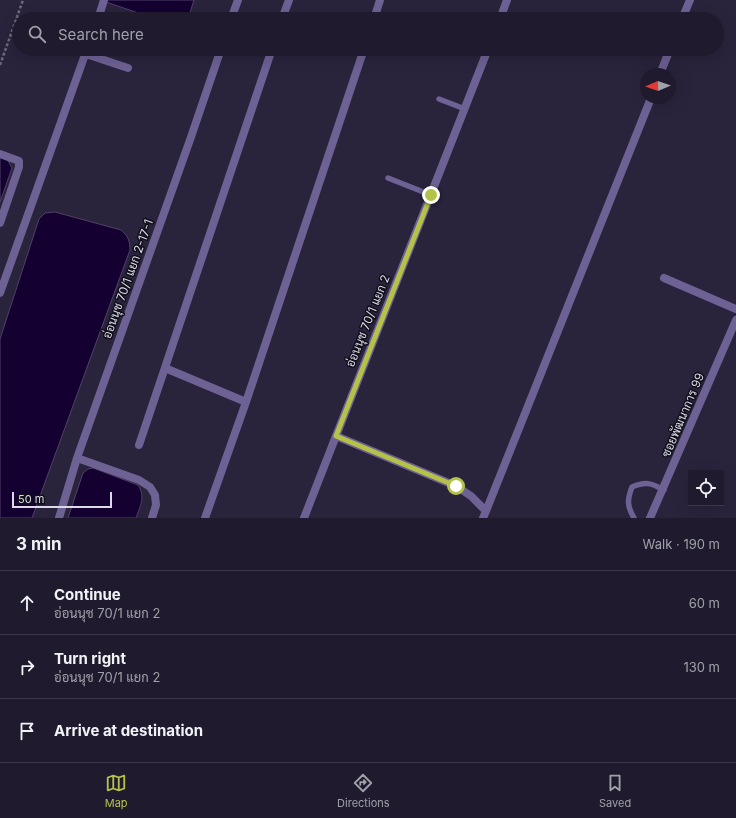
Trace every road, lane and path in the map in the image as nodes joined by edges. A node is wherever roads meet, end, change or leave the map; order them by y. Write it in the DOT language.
graph roads {
  1 [pos="23,0"];
  2 [pos="104,0"];
  3 [pos="238,0"];
  4 [pos="288,0"];
  5 [pos="380,0"];
  6 [pos="507,0"];
  7 [pos="690,0"];
  8 [pos="19,12"];
  9 [pos="100,12"];
  10 [pos="234,12"];
  11 [pos="284,12"];
  12 [pos="376,12"];
  13 [pos="503,12"];
  14 [pos="685,12"];
  15 [pos="12,31"];
  16 [pos="86,56"];
  17 [pos="97,56"];
  18 [pos="219,56"];
  19 [pos="270,56"];
  20 [pos="362,56"];
  21 [pos="485,56"];
  22 [pos="667,56"];
  23 [pos="0,65"];
  24 [pos="128,68"];
  25 [pos="662,68"];
  26 [pos="439,99"];
  27 [pos="649,104"];
  28 [pos="465,109"];
  29 [pos="0,154"];
  30 [pos="388,178"];
  31 [pos="431,195"];
  32 [pos="0,223"];
  33 [pos="664,278"];
  34 [pos="0,293"];
  35 [pos="736,309"];
  36 [pos="736,320"];
  37 [pos="165,368"];
  38 [pos="246,402"];
  39 [pos="336,436"];
  40 [pos="139,445"];
  41 [pos="77,458"];
  42 [pos="664,490"];
  43 [pos="485,515"];
  44 [pos="59,518"];
  45 [pos="152,518"];
  46 [pos="205,518"];
  47 [pos="304,518"];
  48 [pos="634,518"];
  49 [pos="650,518"];
  1 -- 8 [label="path"];
  2 -- 9 [label="street"];
  3 -- 10 [label="street"];
  4 -- 11 [label="street"];
  5 -- 12 [label="street"];
  6 -- 13 [label="street"];
  7 -- 14 [label="street"];
  15 -- 23 [label="path"];
  16 -- 34 [label="street"];
  17 -- 24 [label="street"];
  18 -- 41 [label="street, อ่อนนุช 70/1 แยก 2-17-1"];
  19 -- 37 [label="street"];
  20 -- 38 [label="street"];
  21 -- 28 [label="street, อ่อนนุช 70/1 แยก 2"];
  22 -- 25 [label="street"];
  26 -- 28 [label="lane"];
  27 -- 43 [label="street"];
  28 -- 31 [label="street, อ่อนนุช 70/1 แยก 2"];
  29 -- 32 [label="street"];
  30 -- 31 [label="lane"];
  31 -- 39 [label="street, อ่อนนุช 70/1 แยก 2"];
  33 -- 35 [label="street"];
  36 -- 42 [label="street, ซอยพัฒนาการ 99"];
  37 -- 38 [label="street"];
  37 -- 40 [label="street"];
  38 -- 46 [label="street"];
  39 -- 43 [label="street"];
  39 -- 47 [label="street, อ่อนนุช 70/1 แยก 2"];
  41 -- 44 [label="street, อ่อนนุช 70/1 แยก 2-17-1"];
  41 -- 45 [label="street"];
  42 -- 48 [label="lane"];
  42 -- 49 [label="street, ซอยพัฒนาการ 99"];
}
